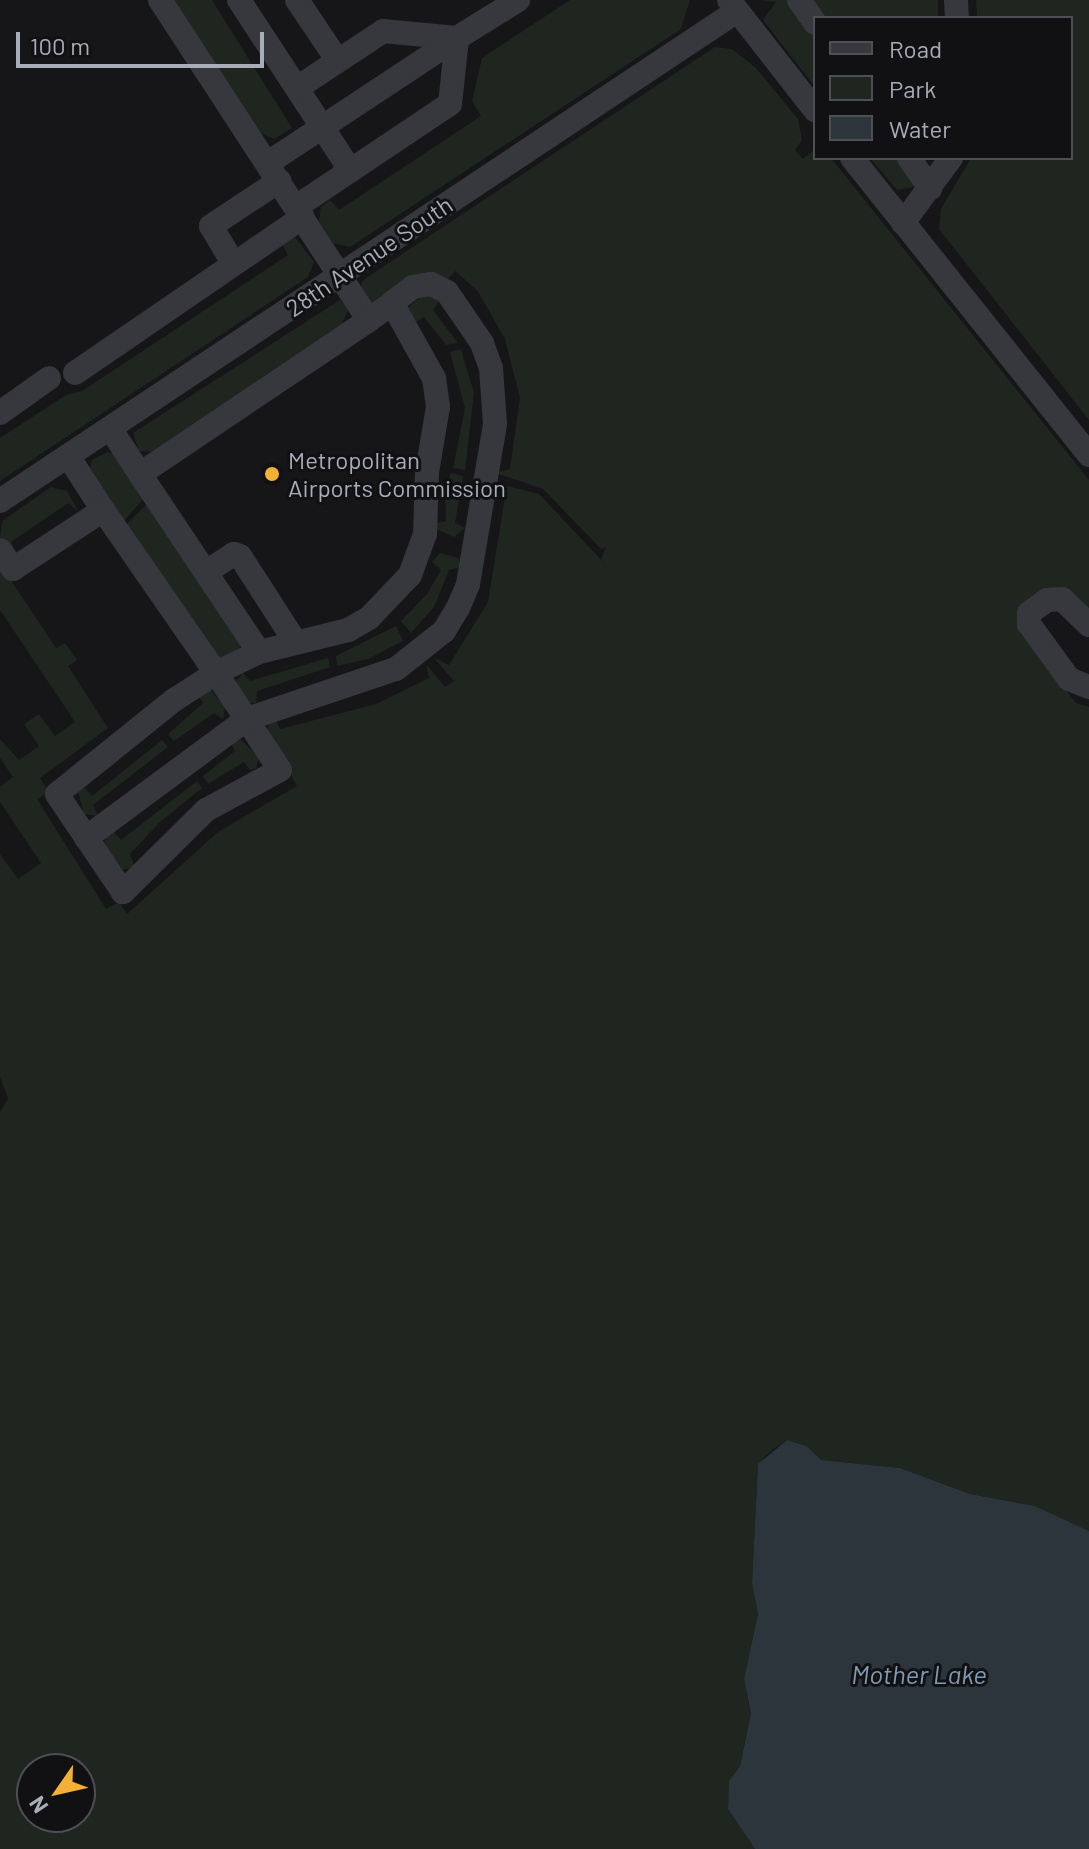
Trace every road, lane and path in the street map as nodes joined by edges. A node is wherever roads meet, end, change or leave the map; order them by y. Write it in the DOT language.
graph roads {
  1 [pos="160,0"];
  2 [pos="297,0"];
  3 [pos="518,0"];
  4 [pos="799,0"];
  5 [pos="247,3"];
  6 [pos="733,6"];
  7 [pos="813,20"];
  8 [pos="457,38"];
  9 [pos="338,61"];
  10 [pos="297,88"];
  11 [pos="813,107"];
  12 [pos="322,126"];
  13 [pos="854,160"];
  14 [pos="910,160"];
  15 [pos="950,160"];
  16 [pos="351,171"];
  17 [pos="273,172"];
  18 [pos="930,188"];
  19 [pos="300,212"];
  20 [pos="903,223"];
  21 [pos="233,263"];
  22 [pos="340,275"];
  23 [pos="392,303"];
  24 [pos="369,320"];
  25 [pos="75,373"];
  26 [pos="49,378"];
  27 [pos="0,413"];
  28 [pos="110,428"];
  29 [pos="1089,455"];
  30 [pos="68,456"];
  31 [pos="140,474"];
  32 [pos="0,501"];
  33 [pos="103,510"];
  34 [pos="0,550"];
  35 [pos="206,572"];
  36 [pos="1089,625"];
  37 [pos="296,643"];
  38 [pos="259,652"];
  39 [pos="216,673"];
  40 [pos="1089,687"];
  41 [pos="247,719"];
  42 [pos="86,838"];
  1 -- 17 [label="street"];
  2 -- 9 [label="street"];
  3 -- 8 [label="street"];
  4 -- 7 [label="street"];
  5 -- 10 [label="street"];
  6 -- 11 [label="street"];
  6 -- 22 [label="street, 28th Avenue South"];
  8 -- 9 [label="street"];
  8 -- 12 [label="street"];
  8 -- 16 [label="street"];
  9 -- 10 [label="street"];
  10 -- 12 [label="street"];
  12 -- 16 [label="street"];
  12 -- 17 [label="street"];
  13 -- 20 [label="street"];
  14 -- 18 [label="street"];
  15 -- 18 [label="street"];
  16 -- 19 [label="street"];
  17 -- 19 [label="street"];
  17 -- 21 [label="street"];
  18 -- 20 [label="street"];
  19 -- 21 [label="street"];
  19 -- 22 [label="street"];
  20 -- 29 [label="street"];
  21 -- 25 [label="street"];
  22 -- 24 [label="street"];
  22 -- 28 [label="street, 28th Avenue South"];
  23 -- 24 [label="street"];
  23 -- 37 [label="street"];
  23 -- 41 [label="street"];
  24 -- 31 [label="street"];
  26 -- 27 [label="street"];
  28 -- 30 [label="street, 28th Avenue South"];
  28 -- 31 [label="street"];
  30 -- 32 [label="street, 28th Avenue South"];
  30 -- 33 [label="street"];
  31 -- 35 [label="street"];
  33 -- 34 [label="street"];
  33 -- 39 [label="street"];
  35 -- 37 [label="street"];
  35 -- 38 [label="street"];
  36 -- 40 [label="street"];
  37 -- 38 [label="street"];
  38 -- 39 [label="street"];
  39 -- 41 [label="street"];
  39 -- 42 [label="street"];
  41 -- 42 [label="street"];
  41 -- 42 [label="street"];
}
